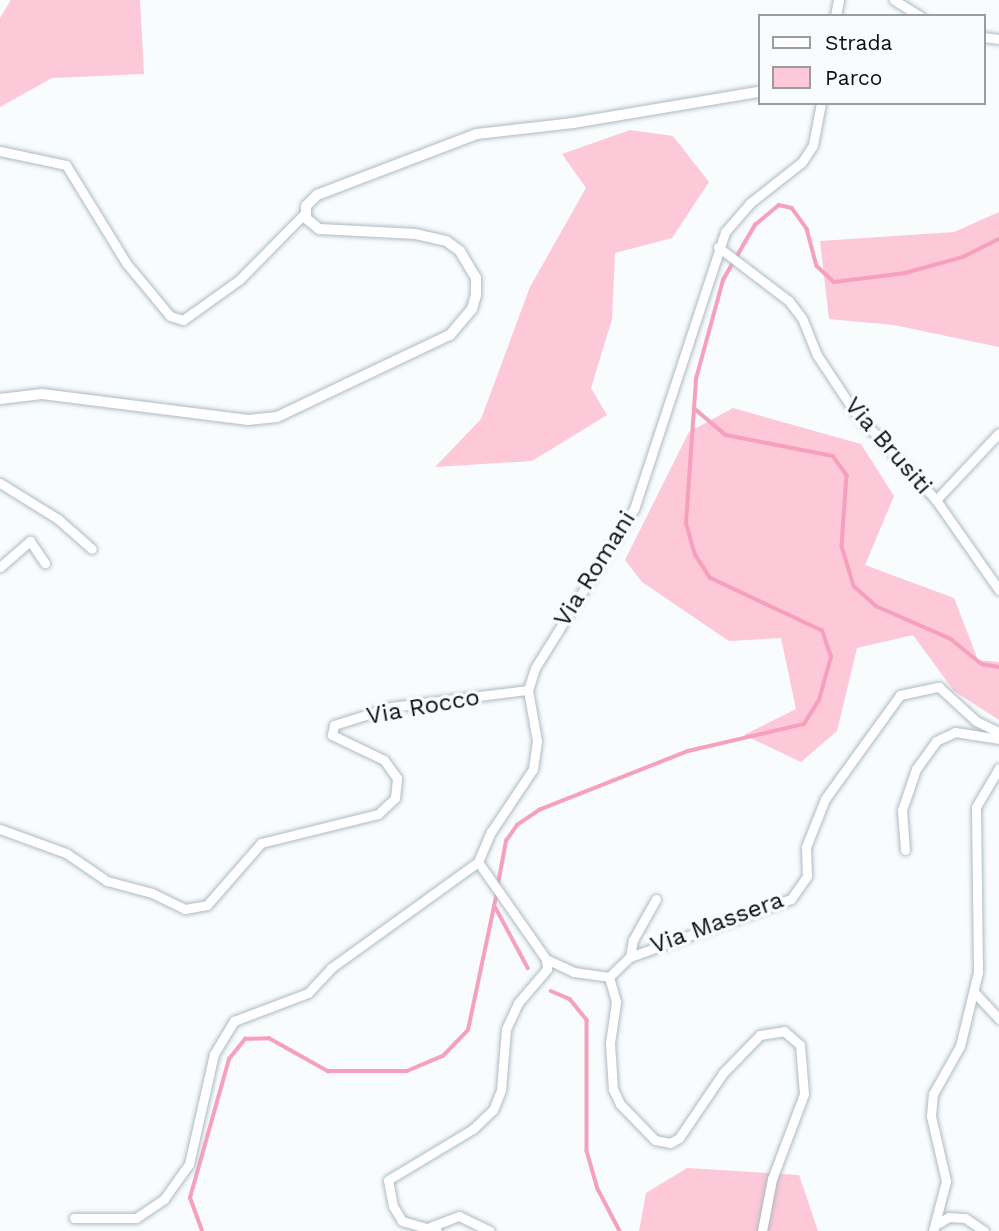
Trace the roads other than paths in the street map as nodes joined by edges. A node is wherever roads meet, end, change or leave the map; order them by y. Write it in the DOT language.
graph roads {
  1 [pos="894,0"];
  2 [pos="917,14"];
  3 [pos="758,92"];
  4 [pos="821,105"];
  5 [pos="0,151"];
  6 [pos="306,212"];
  7 [pos="720,249"];
  8 [pos="0,399"];
  9 [pos="999,433"];
  10 [pos="0,483"];
  11 [pos="936,500"];
  12 [pos="92,549"];
  13 [pos="45,563"];
  14 [pos="0,566"];
  15 [pos="999,590"];
  16 [pos="528,690"];
  17 [pos="999,732"];
  18 [pos="999,739"];
  19 [pos="999,768"];
  20 [pos="0,829"];
  21 [pos="905,850"];
  22 [pos="478,862"];
  23 [pos="656,899"];
  24 [pos="630,957"];
  25 [pos="546,959"];
  26 [pos="609,977"];
  27 [pos="974,992"];
  28 [pos="999,1019"];
  29 [pos="74,1218"];
  30 [pos="934,1228"];
  31 [pos="433,1229"];
  32 [pos="490,1231"];
  33 [pos="762,1231"];
  34 [pos="984,1231"];
  1 -- 2 [label="street"];
  3 -- 6 [label="street"];
  4 -- 7 [label="street, Via Romani"];
  5 -- 6 [label="street"];
  6 -- 8 [label="street"];
  7 -- 11 [label="street, Via Brusiti"];
  7 -- 16 [label="street, Via Romani"];
  9 -- 11 [label="street"];
  10 -- 12 [label="street"];
  11 -- 15 [label="street, Via Brusiti"];
  13 -- 14 [label="street"];
  16 -- 20 [label="street, Via Rocco"];
  16 -- 22 [label="street"];
  17 -- 24 [label="street, Via Massera"];
  18 -- 21 [label="street"];
  19 -- 27 [label="street"];
  22 -- 25 [label="street"];
  22 -- 29 [label="street"];
  23 -- 24 [label="street"];
  24 -- 26 [label="street"];
  25 -- 26 [label="street"];
  25 -- 31 [label="street"];
  26 -- 33 [label="street"];
  27 -- 28 [label="street"];
  27 -- 30 [label="street"];
  30 -- 34 [label="street"];
  31 -- 32 [label="street"];
}
